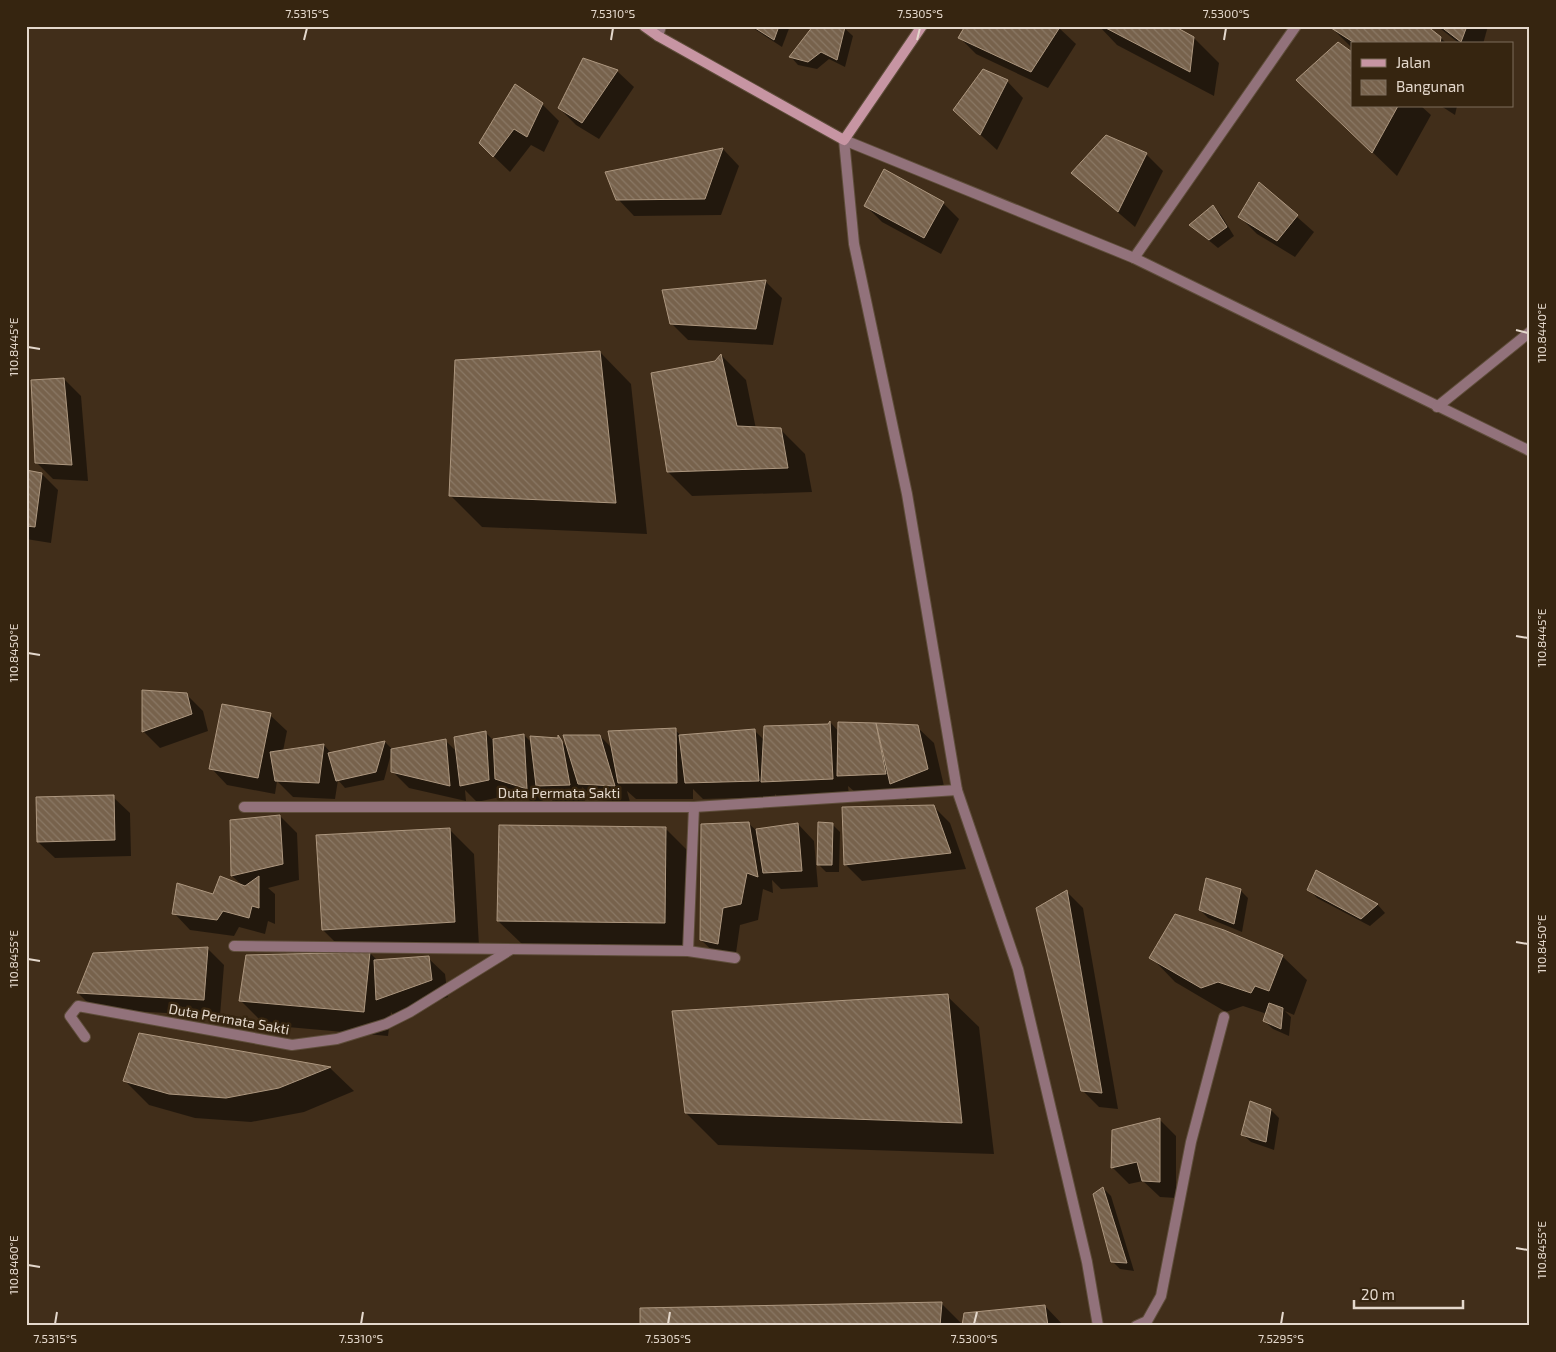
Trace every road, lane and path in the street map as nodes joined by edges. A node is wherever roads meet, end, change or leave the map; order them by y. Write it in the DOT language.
graph roads {
  1 [pos="644,26"];
  2 [pos="922,26"];
  3 [pos="1296,26"];
  4 [pos="659,31"];
  5 [pos="844,140"];
  6 [pos="1134,258"];
  7 [pos="1530,332"];
  8 [pos="1437,406"];
  9 [pos="1530,451"];
  10 [pos="957,790"];
  11 [pos="244,807"];
  12 [pos="694,807"];
  13 [pos="234,946"];
  14 [pos="511,949"];
  15 [pos="688,951"];
  16 [pos="735,958"];
  17 [pos="1224,1017"];
  18 [pos="85,1037"];
  19 [pos="1098,1326"];
  20 [pos="1136,1326"];
  1 -- 4 [label="main road"];
  2 -- 5 [label="main road"];
  3 -- 6 [label="street"];
  4 -- 5 [label="main road"];
  5 -- 6 [label="street"];
  5 -- 10 [label="street"];
  6 -- 8 [label="street"];
  7 -- 8 [label="street"];
  8 -- 9 [label="street"];
  10 -- 12 [label="street, Duta Permata Sakti"];
  10 -- 19 [label="street"];
  11 -- 12 [label="street, Duta Permata Sakti"];
  12 -- 15 [label="street"];
  13 -- 14 [label="street"];
  14 -- 15 [label="street"];
  14 -- 18 [label="street, Duta Permata Sakti"];
  15 -- 16 [label="street"];
  17 -- 20 [label="street"];
}
